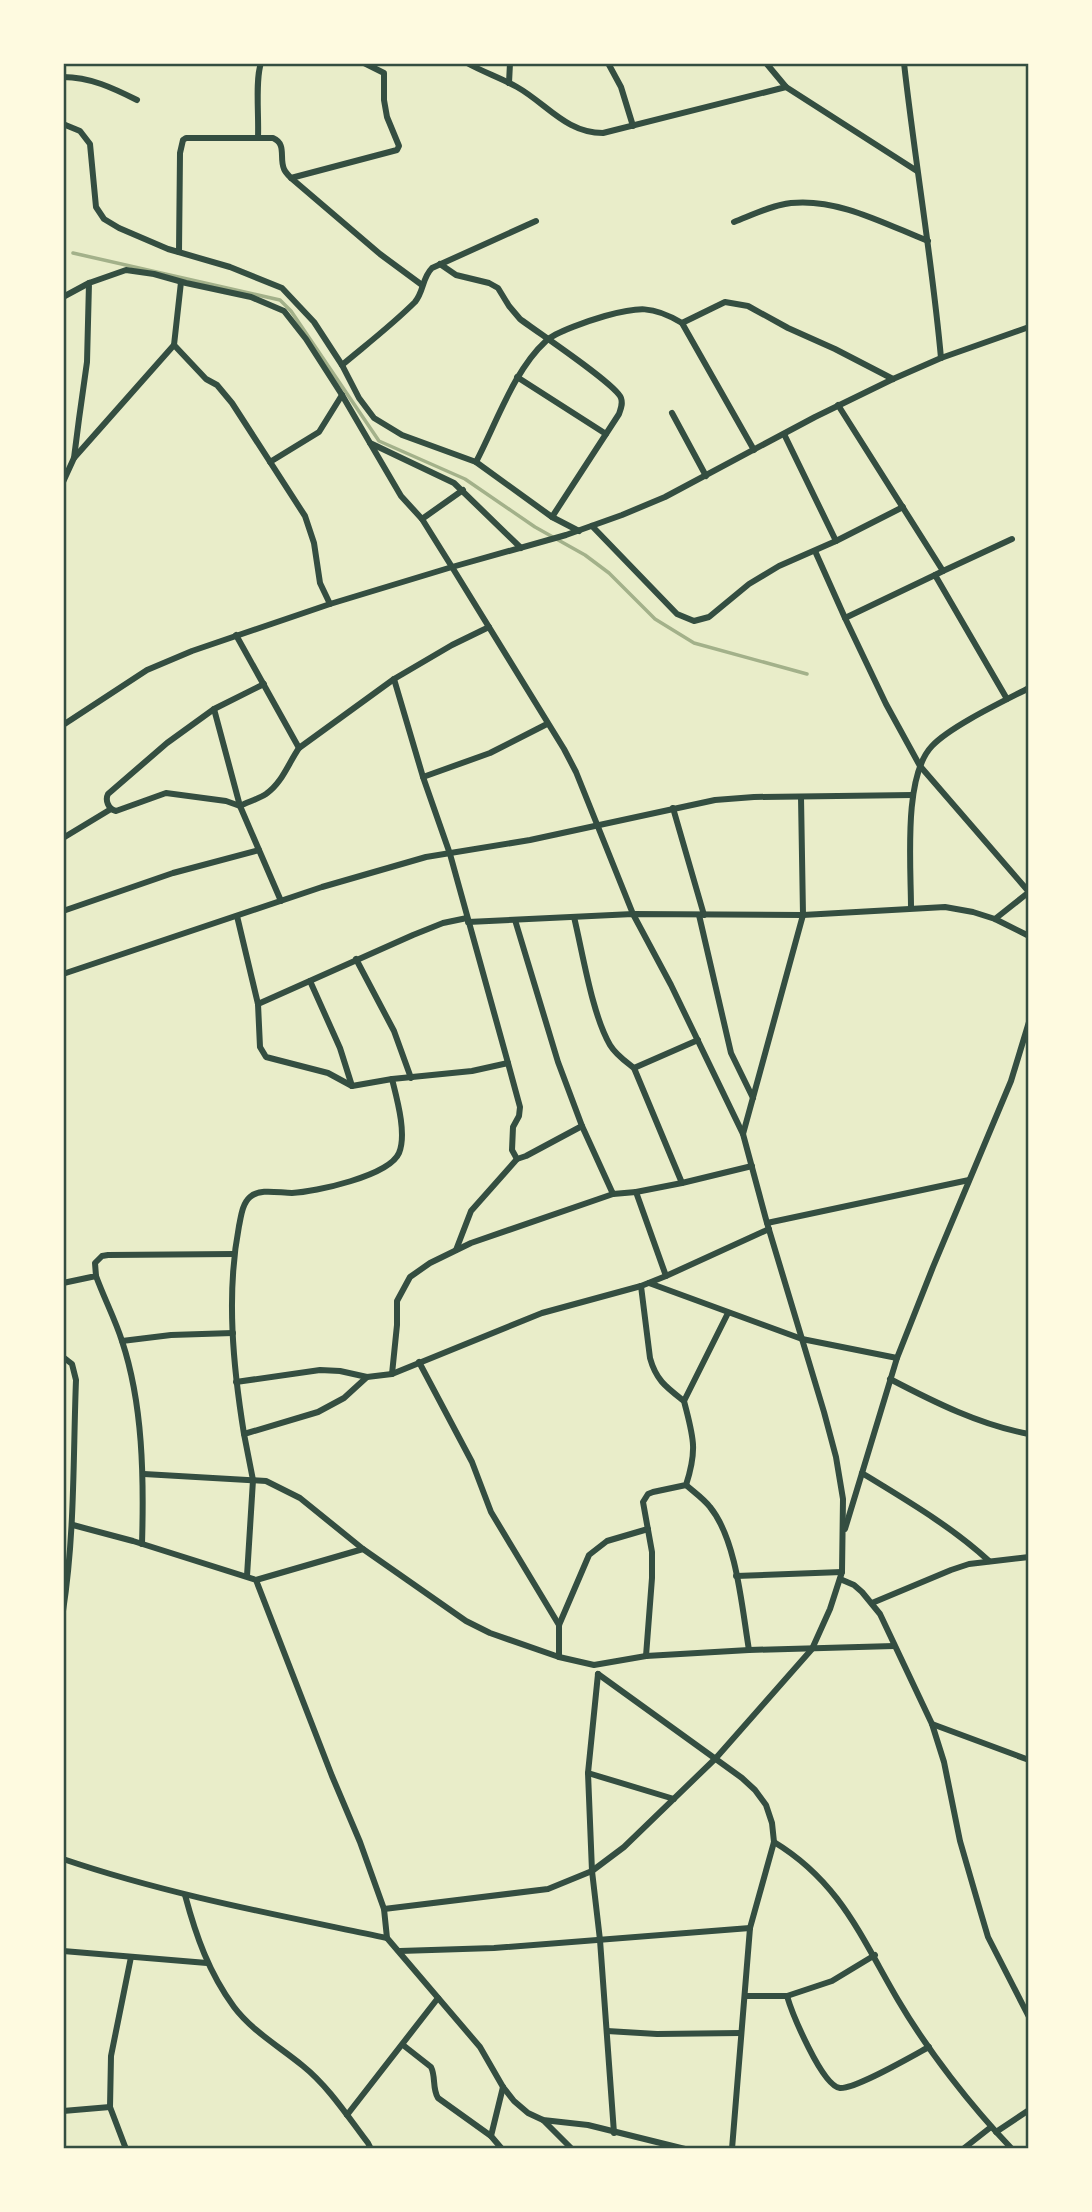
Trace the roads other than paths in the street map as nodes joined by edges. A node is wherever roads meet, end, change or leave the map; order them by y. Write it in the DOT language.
graph roads {
  1 [pos="261,63"];
  2 [pos="364,63"];
  3 [pos="467,63"];
  4 [pos="509,63"];
  5 [pos="608,63"];
  6 [pos="766,63"];
  7 [pos="904,63"];
  8 [pos="63,77"];
  9 [pos="509,83"];
  10 [pos="786,87"];
  11 [pos="137,100"];
  12 [pos="63,124"];
  13 [pos="633,125"];
  14 [pos="258,137"];
  15 [pos="917,171"];
  16 [pos="291,178"];
  17 [pos="536,221"];
  18 [pos="734,222"];
  19 [pos="928,241"];
  20 [pos="179,252"];
  21 [pos="440,264"];
  22 [pos="181,282"];
  23 [pos="89,283"];
  24 [pos="422,285"];
  25 [pos="63,297"];
  26 [pos="682,323"];
  27 [pos="1029,327"];
  28 [pos="547,339"];
  29 [pos="174,345"];
  30 [pos="941,358"];
  31 [pos="342,365"];
  32 [pos="517,377"];
  33 [pos="893,379"];
  34 [pos="342,394"];
  35 [pos="838,405"];
  36 [pos="672,413"];
  37 [pos="606,434"];
  38 [pos="784,434"];
  39 [pos="370,443"];
  40 [pos="754,450"];
  41 [pos="74,458"];
  42 [pos="270,462"];
  43 [pos="476,462"];
  44 [pos="706,476"];
  45 [pos="63,482"];
  46 [pos="463,490"];
  47 [pos="903,507"];
  48 [pos="552,517"];
  49 [pos="422,519"];
  50 [pos="592,526"];
  51 [pos="579,531"];
  52 [pos="1012,539"];
  53 [pos="836,541"];
  54 [pos="524,547"];
  55 [pos="815,551"];
  56 [pos="452,566"];
  57 [pos="943,571"];
  58 [pos="935,575"];
  59 [pos="330,604"];
  60 [pos="845,618"];
  61 [pos="489,627"];
  62 [pos="236,635"];
  63 [pos="394,679"];
  64 [pos="264,684"];
  65 [pos="1029,688"];
  66 [pos="1007,699"];
  67 [pos="214,709"];
  68 [pos="547,724"];
  69 [pos="63,725"];
  70 [pos="299,748"];
  71 [pos="920,766"];
  72 [pos="423,777"];
  73 [pos="913,795"];
  74 [pos="801,797"];
  75 [pos="240,806"];
  76 [pos="673,808"];
  77 [pos="111,809"];
  78 [pos="597,827"];
  79 [pos="63,838"];
  80 [pos="259,850"];
  81 [pos="450,854"];
  82 [pos="1029,892"];
  83 [pos="281,901"];
  84 [pos="911,908"];
  85 [pos="63,911"];
  86 [pos="633,914"];
  87 [pos="701,915"];
  88 [pos="803,915"];
  89 [pos="237,916"];
  90 [pos="574,917"];
  91 [pos="995,919"];
  92 [pos="467,920"];
  93 [pos="516,920"];
  94 [pos="1029,936"];
  95 [pos="356,959"];
  96 [pos="63,974"];
  97 [pos="310,981"];
  98 [pos="258,1004"];
  99 [pos="1029,1022"];
  100 [pos="698,1040"];
  101 [pos="508,1063"];
  102 [pos="634,1068"];
  103 [pos="411,1077"];
  104 [pos="392,1079"];
  105 [pos="352,1086"];
  106 [pos="753,1098"];
  107 [pos="582,1126"];
  108 [pos="743,1133"];
  109 [pos="517,1159"];
  110 [pos="752,1166"];
  111 [pos="969,1180"];
  112 [pos="682,1183"];
  113 [pos="636,1192"];
  114 [pos="613,1194"];
  115 [pos="768,1226"];
  116 [pos="456,1251"];
  117 [pos="234,1254"];
  118 [pos="666,1276"];
  119 [pos="94,1277"];
  120 [pos="64,1282"];
  121 [pos="649,1283"];
  122 [pos="641,1286"];
  123 [pos="728,1313"];
  124 [pos="233,1333"];
  125 [pos="802,1339"];
  126 [pos="122,1342"];
  127 [pos="63,1357"];
  128 [pos="897,1358"];
  129 [pos="419,1362"];
  130 [pos="391,1374"];
  131 [pos="367,1377"];
  132 [pos="890,1379"];
  133 [pos="236,1382"];
  134 [pos="684,1401"];
  135 [pos="244,1434"];
  136 [pos="1029,1434"];
  137 [pos="73,1453"];
  138 [pos="63,1454"];
  139 [pos="862,1472"];
  140 [pos="144,1474"];
  141 [pos="253,1480"];
  142 [pos="686,1485"];
  143 [pos="72,1525"];
  144 [pos="648,1529"];
  145 [pos="843,1538"];
  146 [pos="142,1544"];
  147 [pos="363,1549"];
  148 [pos="1029,1557"];
  149 [pos="989,1561"];
  150 [pos="247,1576"];
  151 [pos="736,1576"];
  152 [pos="841,1576"];
  153 [pos="256,1580"];
  154 [pos="872,1603"];
  155 [pos="63,1611"];
  156 [pos="559,1625"];
  157 [pos="894,1646"];
  158 [pos="812,1649"];
  159 [pos="749,1650"];
  160 [pos="646,1656"];
  161 [pos="559,1657"];
  162 [pos="594,1665"];
  163 [pos="598,1674"];
  164 [pos="932,1724"];
  165 [pos="716,1758"];
  166 [pos="1029,1760"];
  167 [pos="588,1773"];
  168 [pos="674,1799"];
  169 [pos="774,1842"];
  170 [pos="63,1859"];
  171 [pos="592,1871"];
  172 [pos="185,1895"];
  173 [pos="384,1909"];
  174 [pos="750,1928"];
  175 [pos="387,1938"];
  176 [pos="600,1940"];
  177 [pos="63,1951"];
  178 [pos="400,1951"];
  179 [pos="875,1955"];
  180 [pos="131,1957"];
  181 [pos="207,1963"];
  182 [pos="745,1996"];
  183 [pos="787,1996"];
  184 [pos="438,1998"];
  185 [pos="1029,2017"];
  186 [pos="607,2032"];
  187 [pos="741,2033"];
  188 [pos="402,2045"];
  189 [pos="929,2047"];
  190 [pos="503,2087"];
  191 [pos="110,2106"];
  192 [pos="63,2110"];
  193 [pos="1029,2110"];
  194 [pos="347,2115"];
  195 [pos="543,2120"];
  196 [pos="994,2130"];
  197 [pos="614,2133"];
  198 [pos="491,2136"];
  199 [pos="126,2149"];
  200 [pos="370,2149"];
  201 [pos="502,2149"];
  202 [pos="572,2149"];
  203 [pos="685,2149"];
  204 [pos="732,2149"];
  205 [pos="963,2149"];
  206 [pos="1012,2149"];
  1 -- 14 [label="street"];
  2 -- 16 [label="street"];
  3 -- 9 [label="street"];
  4 -- 9 [label="street"];
  5 -- 13 [label="street"];
  6 -- 10 [label="street"];
  7 -- 15 [label="street"];
  8 -- 11 [label="street"];
  9 -- 13 [label="street"];
  10 -- 13 [label="street"];
  10 -- 15 [label="street"];
  12 -- 20 [label="street"];
  14 -- 16 [label="street"];
  14 -- 20 [label="street"];
  15 -- 19 [label="street"];
  16 -- 24 [label="street"];
  17 -- 21 [label="street"];
  18 -- 19 [label="street"];
  19 -- 30 [label="street"];
  20 -- 31 [label="street"];
  21 -- 24 [label="street"];
  21 -- 28 [label="street"];
  22 -- 23 [label="street"];
  22 -- 29 [label="street"];
  22 -- 34 [label="street"];
  23 -- 25 [label="street"];
  23 -- 41 [label="street"];
  24 -- 31 [label="street"];
  26 -- 28 [label="street"];
  26 -- 33 [label="street"];
  26 -- 40 [label="street"];
  27 -- 30 [label="street"];
  28 -- 32 [label="street"];
  28 -- 37 [label="street"];
  29 -- 41 [label="street"];
  29 -- 42 [label="street"];
  30 -- 33 [label="street"];
  31 -- 43 [label="street"];
  32 -- 37 [label="street"];
  32 -- 43 [label="street"];
  33 -- 35 [label="street"];
  34 -- 39 [label="street"];
  34 -- 42 [label="street"];
  35 -- 38 [label="street"];
  35 -- 47 [label="street"];
  36 -- 44 [label="street"];
  37 -- 48 [label="street"];
  38 -- 40 [label="street"];
  38 -- 53 [label="street"];
  39 -- 46 [label="street"];
  39 -- 49 [label="street"];
  40 -- 44 [label="street"];
  41 -- 45 [label="street"];
  42 -- 59 [label="street"];
  43 -- 48 [label="street"];
  44 -- 50 [label="street"];
  46 -- 49 [label="street"];
  46 -- 54 [label="street"];
  47 -- 53 [label="street"];
  47 -- 57 [label="street"];
  48 -- 51 [label="street"];
  49 -- 56 [label="street"];
  50 -- 51 [label="street"];
  50 -- 55 [label="street"];
  51 -- 54 [label="street"];
  52 -- 57 [label="street"];
  53 -- 55 [label="street"];
  54 -- 56 [label="street"];
  55 -- 60 [label="street"];
  56 -- 59 [label="street"];
  56 -- 61 [label="street"];
  57 -- 58 [label="street"];
  58 -- 60 [label="street"];
  58 -- 66 [label="street"];
  59 -- 62 [label="street"];
  60 -- 71 [label="street"];
  61 -- 63 [label="street"];
  61 -- 68 [label="street"];
  62 -- 64 [label="street"];
  62 -- 69 [label="street"];
  63 -- 70 [label="street"];
  63 -- 72 [label="street"];
  64 -- 67 [label="street"];
  64 -- 70 [label="street"];
  65 -- 66 [label="street"];
  66 -- 71 [label="street"];
  67 -- 75 [label="street"];
  67 -- 77 [label="street"];
  68 -- 72 [label="street"];
  68 -- 78 [label="street"];
  70 -- 75 [label="street"];
  71 -- 73 [label="street"];
  71 -- 82 [label="street"];
  72 -- 81 [label="street"];
  73 -- 74 [label="street"];
  73 -- 84 [label="street"];
  74 -- 76 [label="street"];
  74 -- 88 [label="street"];
  75 -- 77 [label="street"];
  75 -- 80 [label="street"];
  76 -- 78 [label="street"];
  76 -- 87 [label="street"];
  77 -- 79 [label="street"];
  78 -- 81 [label="street"];
  78 -- 86 [label="street"];
  80 -- 83 [label="street"];
  80 -- 85 [label="street"];
  81 -- 83 [label="street"];
  81 -- 92 [label="street"];
  82 -- 91 [label="street"];
  83 -- 89 [label="street"];
  84 -- 88 [label="street"];
  84 -- 91 [label="street"];
  86 -- 87 [label="street"];
  86 -- 90 [label="street"];
  86 -- 100 [label="street"];
  87 -- 88 [label="street"];
  87 -- 106 [label="street"];
  88 -- 106 [label="street"];
  89 -- 96 [label="street"];
  89 -- 98 [label="street"];
  90 -- 93 [label="street"];
  90 -- 102 [label="street"];
  91 -- 94 [label="street"];
  92 -- 93 [label="street"];
  92 -- 95 [label="street"];
  92 -- 101 [label="street"];
  93 -- 107 [label="street"];
  95 -- 97 [label="street"];
  95 -- 103 [label="street"];
  97 -- 98 [label="street"];
  97 -- 105 [label="street"];
  98 -- 105 [label="street"];
  99 -- 111 [label="street"];
  100 -- 102 [label="street"];
  100 -- 108 [label="street"];
  101 -- 103 [label="street"];
  101 -- 109 [label="street"];
  102 -- 112 [label="street"];
  103 -- 104 [label="street"];
  104 -- 105 [label="street"];
  104 -- 117 [label="street"];
  106 -- 108 [label="street"];
  107 -- 109 [label="street"];
  107 -- 114 [label="street"];
  108 -- 110 [label="street"];
  109 -- 116 [label="street"];
  110 -- 112 [label="street"];
  110 -- 115 [label="street"];
  111 -- 115 [label="street"];
  111 -- 128 [label="street"];
  112 -- 113 [label="street"];
  113 -- 114 [label="street"];
  113 -- 118 [label="street"];
  114 -- 116 [label="street"];
  115 -- 118 [label="street"];
  115 -- 125 [label="street"];
  116 -- 130 [label="street"];
  117 -- 119 [label="street"];
  117 -- 124 [label="street"];
  118 -- 121 [label="street"];
  119 -- 120 [label="street"];
  119 -- 126 [label="street"];
  121 -- 122 [label="street"];
  121 -- 123 [label="street"];
  122 -- 129 [label="street"];
  122 -- 134 [label="street"];
  123 -- 125 [label="street"];
  123 -- 134 [label="street"];
  124 -- 126 [label="street"];
  124 -- 133 [label="street"];
  125 -- 128 [label="street"];
  125 -- 145 [label="street"];
  126 -- 140 [label="street"];
  127 -- 137 [label="street"];
  128 -- 132 [label="street"];
  129 -- 130 [label="street"];
  129 -- 156 [label="street"];
  130 -- 131 [label="street"];
  131 -- 133 [label="street"];
  131 -- 135 [label="street"];
  132 -- 136 [label="street"];
  132 -- 139 [label="street"];
  133 -- 135 [label="street"];
  134 -- 142 [label="street"];
  135 -- 141 [label="street"];
  137 -- 138 [label="street"];
  137 -- 143 [label="street"];
  139 -- 145 [label="street"];
  139 -- 149 [label="street"];
  140 -- 141 [label="street"];
  140 -- 146 [label="street"];
  141 -- 147 [label="street"];
  141 -- 150 [label="street"];
  142 -- 144 [label="street"];
  142 -- 151 [label="street"];
  143 -- 146 [label="street"];
  143 -- 155 [label="street"];
  144 -- 156 [label="street"];
  144 -- 160 [label="street"];
  145 -- 152 [label="street"];
  146 -- 150 [label="street"];
  147 -- 153 [label="street"];
  147 -- 161 [label="street"];
  148 -- 149 [label="street"];
  149 -- 154 [label="street"];
  150 -- 153 [label="street"];
  151 -- 152 [label="street"];
  151 -- 159 [label="street"];
  152 -- 154 [label="street"];
  152 -- 158 [label="street"];
  153 -- 173 [label="street"];
  154 -- 157 [label="street"];
  156 -- 161 [label="street"];
  157 -- 158 [label="street"];
  157 -- 164 [label="street"];
  158 -- 159 [label="street"];
  158 -- 165 [label="street"];
  159 -- 160 [label="street"];
  160 -- 162 [label="street"];
  161 -- 162 [label="street"];
  162 -- 163 [label="street"];
  163 -- 165 [label="street"];
  163 -- 167 [label="street"];
  164 -- 166 [label="street"];
  164 -- 185 [label="street"];
  165 -- 168 [label="street"];
  165 -- 169 [label="street"];
  167 -- 168 [label="street"];
  167 -- 171 [label="street"];
  168 -- 171 [label="street"];
  169 -- 174 [label="street"];
  169 -- 179 [label="street"];
  170 -- 172 [label="street"];
  171 -- 173 [label="street"];
  171 -- 176 [label="street"];
  172 -- 175 [label="street"];
  172 -- 181 [label="street"];
  173 -- 175 [label="street"];
  174 -- 176 [label="street"];
  174 -- 182 [label="street"];
  175 -- 178 [label="street"];
  176 -- 178 [label="street"];
  176 -- 186 [label="street"];
  177 -- 180 [label="street"];
  178 -- 184 [label="street"];
  179 -- 183 [label="street"];
  179 -- 189 [label="street"];
  180 -- 181 [label="street"];
  180 -- 191 [label="street"];
  181 -- 194 [label="street"];
  182 -- 183 [label="street"];
  182 -- 187 [label="street"];
  183 -- 189 [label="street"];
  184 -- 188 [label="street"];
  184 -- 190 [label="street"];
  186 -- 187 [label="street"];
  186 -- 197 [label="street"];
  187 -- 204 [label="street"];
  188 -- 194 [label="street"];
  188 -- 198 [label="street"];
  189 -- 196 [label="street"];
  190 -- 195 [label="street"];
  190 -- 198 [label="street"];
  191 -- 192 [label="street"];
  191 -- 199 [label="street"];
  193 -- 196 [label="street"];
  194 -- 200 [label="street"];
  195 -- 197 [label="street"];
  195 -- 202 [label="street"];
  196 -- 205 [label="street"];
  196 -- 206 [label="street"];
  197 -- 203 [label="street"];
  198 -- 201 [label="street"];
}
